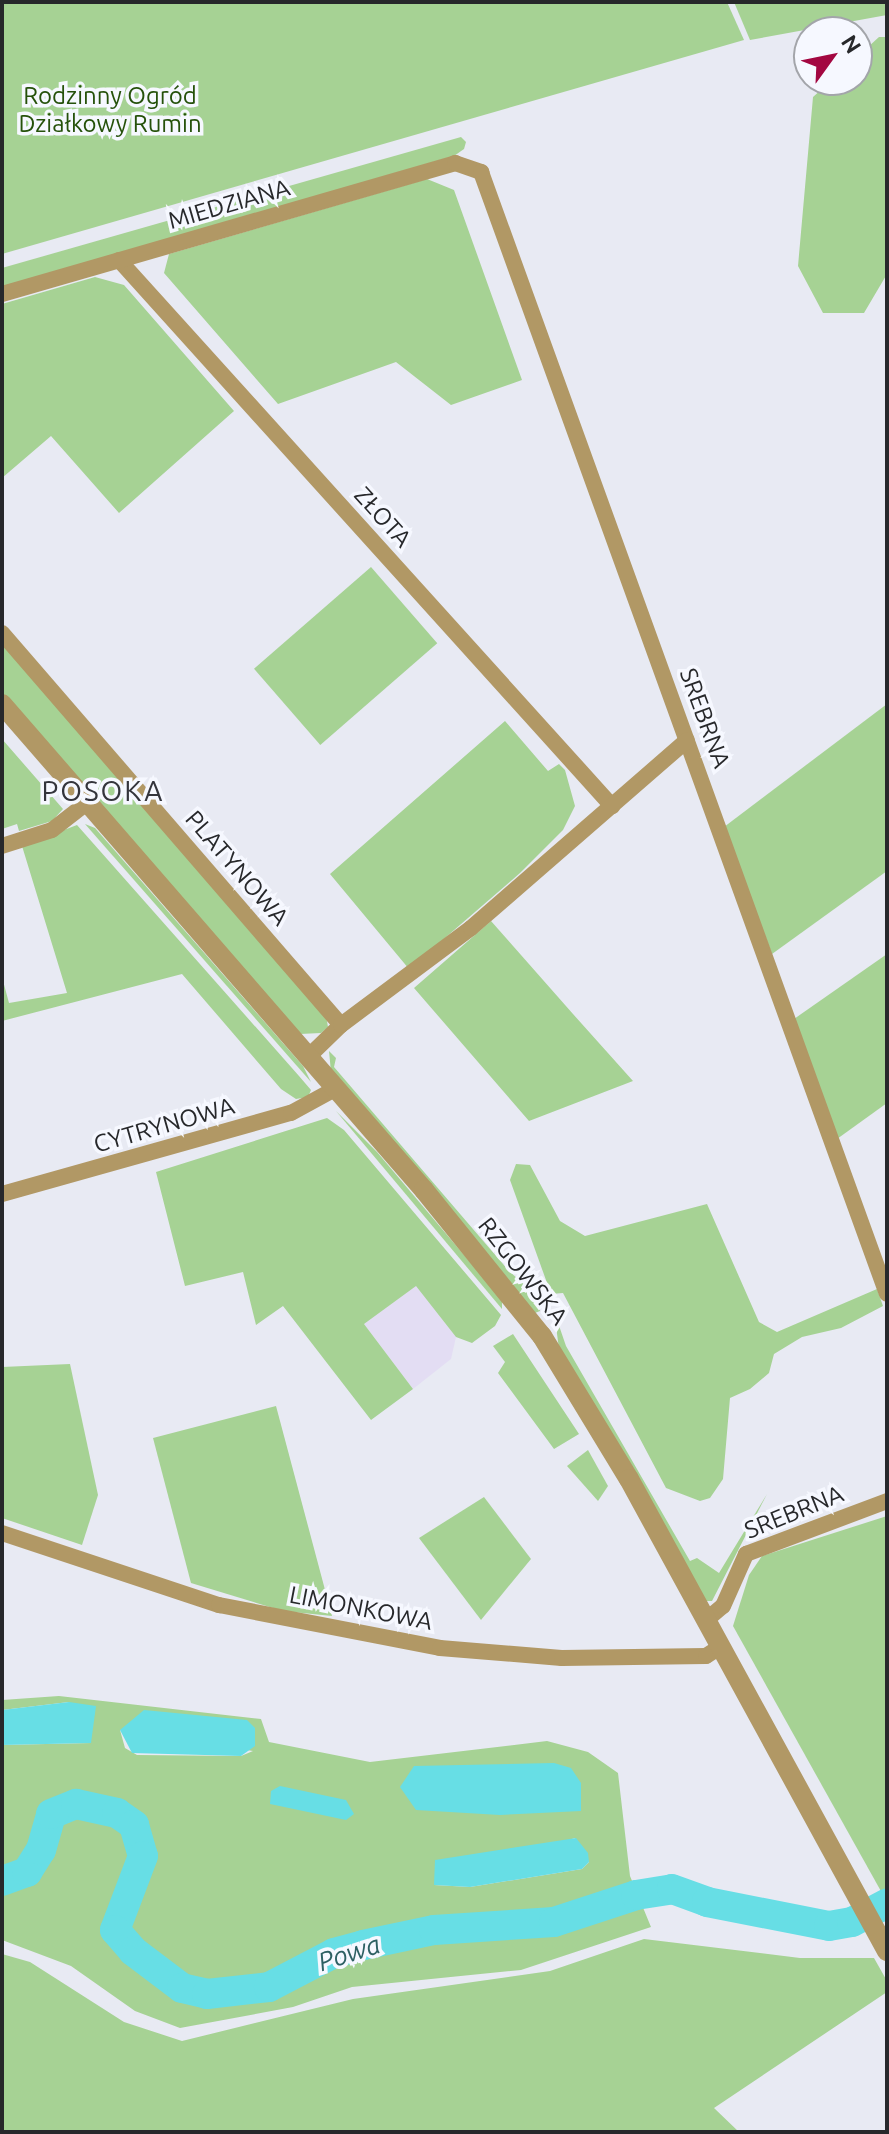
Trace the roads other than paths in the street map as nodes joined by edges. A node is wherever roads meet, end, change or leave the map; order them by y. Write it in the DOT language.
graph roads {
  1 [pos="470,164"];
  2 [pos="119,260"];
  3 [pos="2,294"];
  4 [pos="2,633"];
  5 [pos="2,704"];
  6 [pos="687,740"];
  7 [pos="88,802"];
  8 [pos="612,806"];
  9 [pos="2,846"];
  10 [pos="341,1025"];
  11 [pos="308,1057"];
  12 [pos="335,1089"];
  13 [pos="2,1194"];
  14 [pos="887,1294"];
  15 [pos="887,1501"];
  16 [pos="2,1533"];
  17 [pos="705,1621"];
  18 [pos="720,1647"];
  19 [pos="883,1943"];
  1 -- 2 [label="street, MIEDZIANA"];
  1 -- 6 [label="street, SREBRNA"];
  2 -- 3 [label="street, MIEDZIANA"];
  2 -- 8 [label="street, ZŁOTA"];
  4 -- 10 [label="street, PLATYNOWA"];
  5 -- 7 [label="street, RZGOWSKA"];
  6 -- 8 [label="street"];
  6 -- 14 [label="street, SREBRNA"];
  7 -- 9 [label="street"];
  7 -- 11 [label="street, RZGOWSKA"];
  8 -- 10 [label="street"];
  10 -- 11 [label="street"];
  11 -- 12 [label="street, RZGOWSKA"];
  12 -- 13 [label="street, CYTRYNOWA"];
  12 -- 17 [label="street, RZGOWSKA"];
  15 -- 17 [label="street, SREBRNA"];
  16 -- 18 [label="street, LIMONKOWA"];
  17 -- 18 [label="street, RZGOWSKA"];
  18 -- 19 [label="street, RZGOWSKA"];
}
